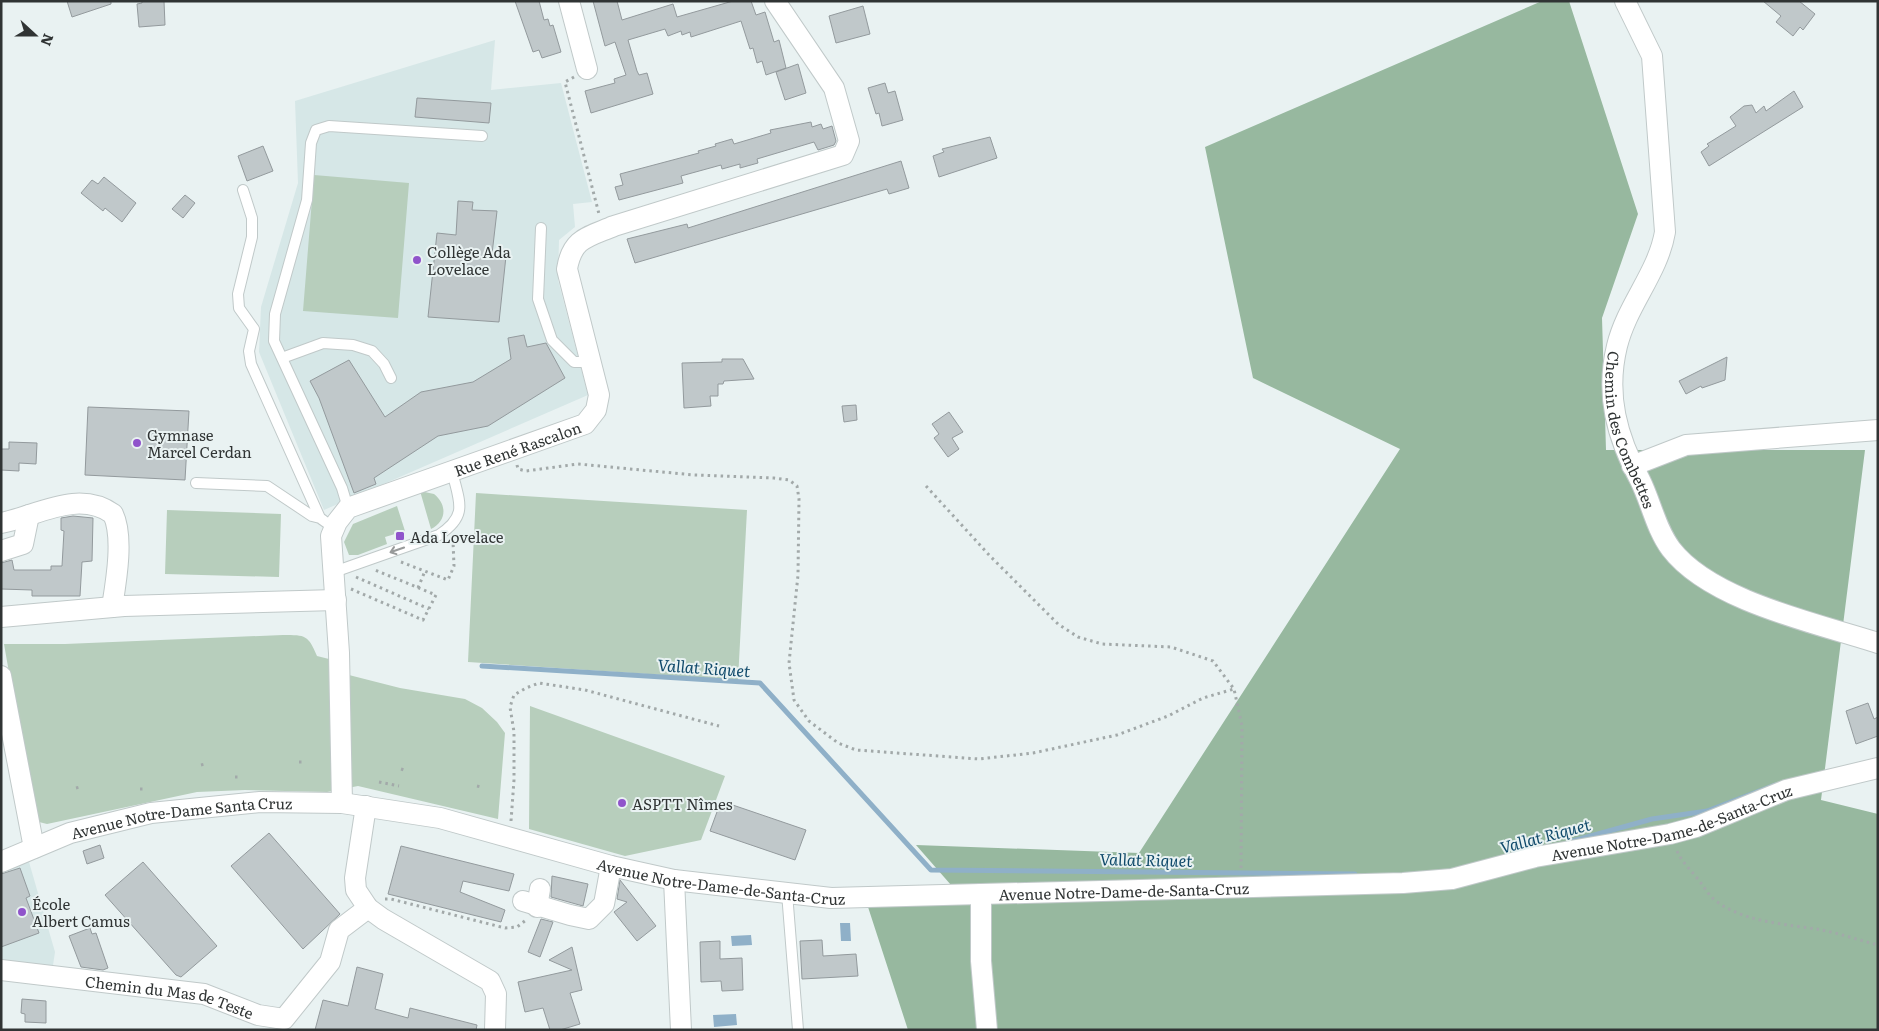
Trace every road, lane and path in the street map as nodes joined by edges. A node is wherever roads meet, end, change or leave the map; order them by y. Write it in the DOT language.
graph roads {
  1 [pos="569,1"];
  2 [pos="775,1"];
  3 [pos="1625,1"];
  4 [pos="587,69"];
  5 [pos="482,136"];
  6 [pos="243,190"];
  7 [pos="541,228"];
  8 [pos="603,231"];
  9 [pos="282,358"];
  10 [pos="590,362"];
  11 [pos="391,378"];
  12 [pos="1878,430"];
  13 [pos="513,449"];
  14 [pos="1632,466"];
  15 [pos="452,471"];
  16 [pos="196,484"];
  17 [pos="926,486"];
  18 [pos="348,508"];
  19 [pos="29,515"];
  20 [pos="1,523"];
  21 [pos="327,523"];
  22 [pos="453,526"];
  23 [pos="1,551"];
  24 [pos="384,555"];
  25 [pos="359,564"];
  26 [pos="425,571"];
  27 [pos="336,582"];
  28 [pos="418,588"];
  29 [pos="112,607"];
  30 [pos="429,609"];
  31 [pos="1,617"];
  32 [pos="1878,643"];
  33 [pos="1,676"];
  34 [pos="1234,689"];
  35 [pos="719,726"];
  36 [pos="1878,768"];
  37 [pos="379,782"];
  38 [pos="398,786"];
  39 [pos="342,803"];
  40 [pos="366,806"];
  41 [pos="1670,834"];
  42 [pos="509,839"];
  43 [pos="34,848"];
  44 [pos="1,862"];
  45 [pos="1241,862"];
  46 [pos="611,866"];
  47 [pos="674,880"];
  48 [pos="787,893"];
  49 [pos="981,894"];
  50 [pos="533,899"];
  51 [pos="375,904"];
  52 [pos="1878,945"];
  53 [pos="1,970"];
  54 [pos="495,1030"];
  55 [pos="682,1030"];
  56 [pos="798,1030"];
  57 [pos="987,1030"];
  1 -- 4 [label="street"];
  2 -- 8 [label="street, Rue René Rascalon"];
  3 -- 14 [label="street, Chemin des Combettes"];
  4 -- 8 [label="path"];
  5 -- 9 [label="lane"];
  6 -- 21 [label="lane"];
  7 -- 10 [label="lane"];
  8 -- 10 [label="street, Rue René Rascalon"];
  9 -- 11 [label="lane"];
  9 -- 18 [label="lane"];
  10 -- 13 [label="street, Rue René Rascalon"];
  12 -- 14 [label="street"];
  13 -- 15 [label="street, Rue René Rascalon"];
  13 -- 34 [label="path"];
  14 -- 32 [label="street, Chemin des Combettes"];
  15 -- 18 [label="street, Rue René Rascalon"];
  15 -- 22 [label="lane"];
  16 -- 21 [label="lane"];
  17 -- 34 [label="path"];
  18 -- 21 [label="street"];
  19 -- 20 [label="street"];
  19 -- 23 [label="street"];
  19 -- 29 [label="street"];
  21 -- 27 [label="street"];
  22 -- 24 [label="lane, one-way"];
  22 -- 26 [label="path"];
  24 -- 25 [label="lane"];
  24 -- 26 [label="path"];
  25 -- 27 [label="lane"];
  25 -- 28 [label="path"];
  26 -- 28 [label="path"];
  27 -- 29 [label="street"];
  27 -- 30 [label="path"];
  27 -- 30 [label="path"];
  27 -- 39 [label="street"];
  28 -- 30 [label="path"];
  29 -- 31 [label="street"];
  33 -- 43 [label="street"];
  34 -- 45 [label="path"];
  35 -- 42 [label="path"];
  36 -- 41 [label="street, Avenue Notre-Dame-de-Santa-Cruz"];
  37 -- 38 [label="path"];
  39 -- 40 [label="street, Avenue Notre-Dame Santa Cruz"];
  39 -- 43 [label="street, Avenue Notre-Dame Santa Cruz"];
  40 -- 42 [label="street, Avenue Notre-Dame-de-Santa-Cruz"];
  40 -- 51 [label="street"];
  41 -- 49 [label="street, Avenue Notre-Dame-de-Santa-Cruz"];
  41 -- 52 [label="path"];
  42 -- 46 [label="street, Avenue Notre-Dame-de-Santa-Cruz"];
  43 -- 44 [label="street, Avenue Notre-Dame Santa Cruz"];
  46 -- 47 [label="street, Avenue Notre-Dame-de-Santa-Cruz"];
  46 -- 50 [label="street"];
  47 -- 48 [label="street, Avenue Notre-Dame-de-Santa-Cruz"];
  47 -- 55 [label="street"];
  48 -- 49 [label="street, Avenue Notre-Dame-de-Santa-Cruz"];
  48 -- 56 [label="lane"];
  49 -- 57 [label="street"];
  50 -- 51 [label="path"];
  51 -- 53 [label="street, Chemin du Mas de Teste"];
  51 -- 54 [label="street"];
}
